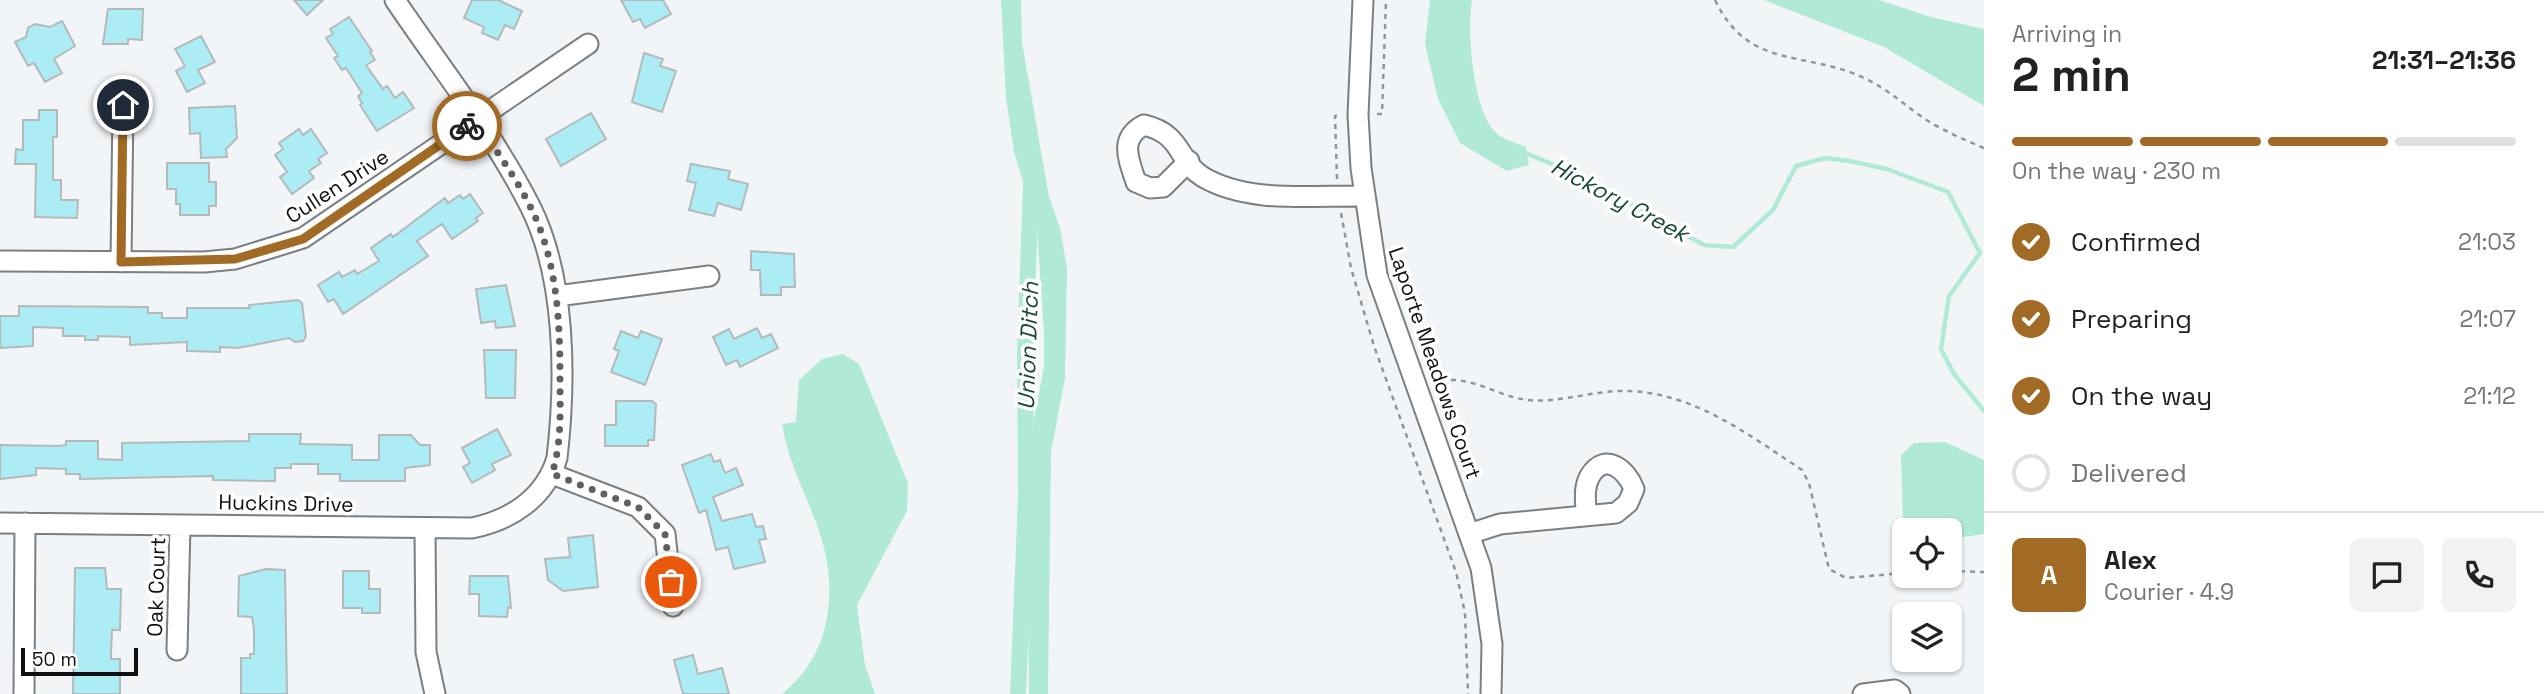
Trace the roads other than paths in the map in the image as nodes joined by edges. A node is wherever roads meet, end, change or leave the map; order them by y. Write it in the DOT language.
graph roads {
  1 [pos="395,0"];
  2 [pos="1363,0"];
  3 [pos="588,44"];
  4 [pos="123,105"];
  5 [pos="476,120"];
  6 [pos="1189,161"];
  7 [pos="1364,196"];
  8 [pos="0,261"];
  9 [pos="121,262"];
  10 [pos="709,276"];
  11 [pos="557,296"];
  12 [pos="552,474"];
  13 [pos="1586,514"];
  14 [pos="0,523"];
  15 [pos="25,523"];
  16 [pos="180,525"];
  17 [pos="425,528"];
  18 [pos="1469,534"];
  19 [pos="673,606"];
  20 [pos="177,650"];
  21 [pos="24,694"];
  22 [pos="435,694"];
  23 [pos="1491,694"];
  24 [pos="1863,694"];
  25 [pos="1900,694"];
  1 -- 5 [label="street"];
  2 -- 7 [label="street, Laporte Meadows Court"];
  3 -- 5 [label="street, Cullen Drive"];
  4 -- 9 [label="street"];
  5 -- 9 [label="street, Cullen Drive"];
  5 -- 11 [label="street"];
  6 -- 7 [label="street"];
  7 -- 18 [label="street, Laporte Meadows Court"];
  8 -- 9 [label="street, Cullen Drive"];
  10 -- 11 [label="street"];
  11 -- 12 [label="street"];
  12 -- 17 [label="street, Huckins Drive"];
  12 -- 19 [label="street"];
  13 -- 18 [label="street"];
  14 -- 15 [label="street, Huckins Drive"];
  15 -- 16 [label="street, Huckins Drive"];
  15 -- 21 [label="street"];
  16 -- 17 [label="street, Huckins Drive"];
  16 -- 20 [label="street, Oak Court"];
  17 -- 22 [label="street"];
  18 -- 23 [label="street, Laporte Meadows Court"];
  24 -- 25 [label="street"];
}
